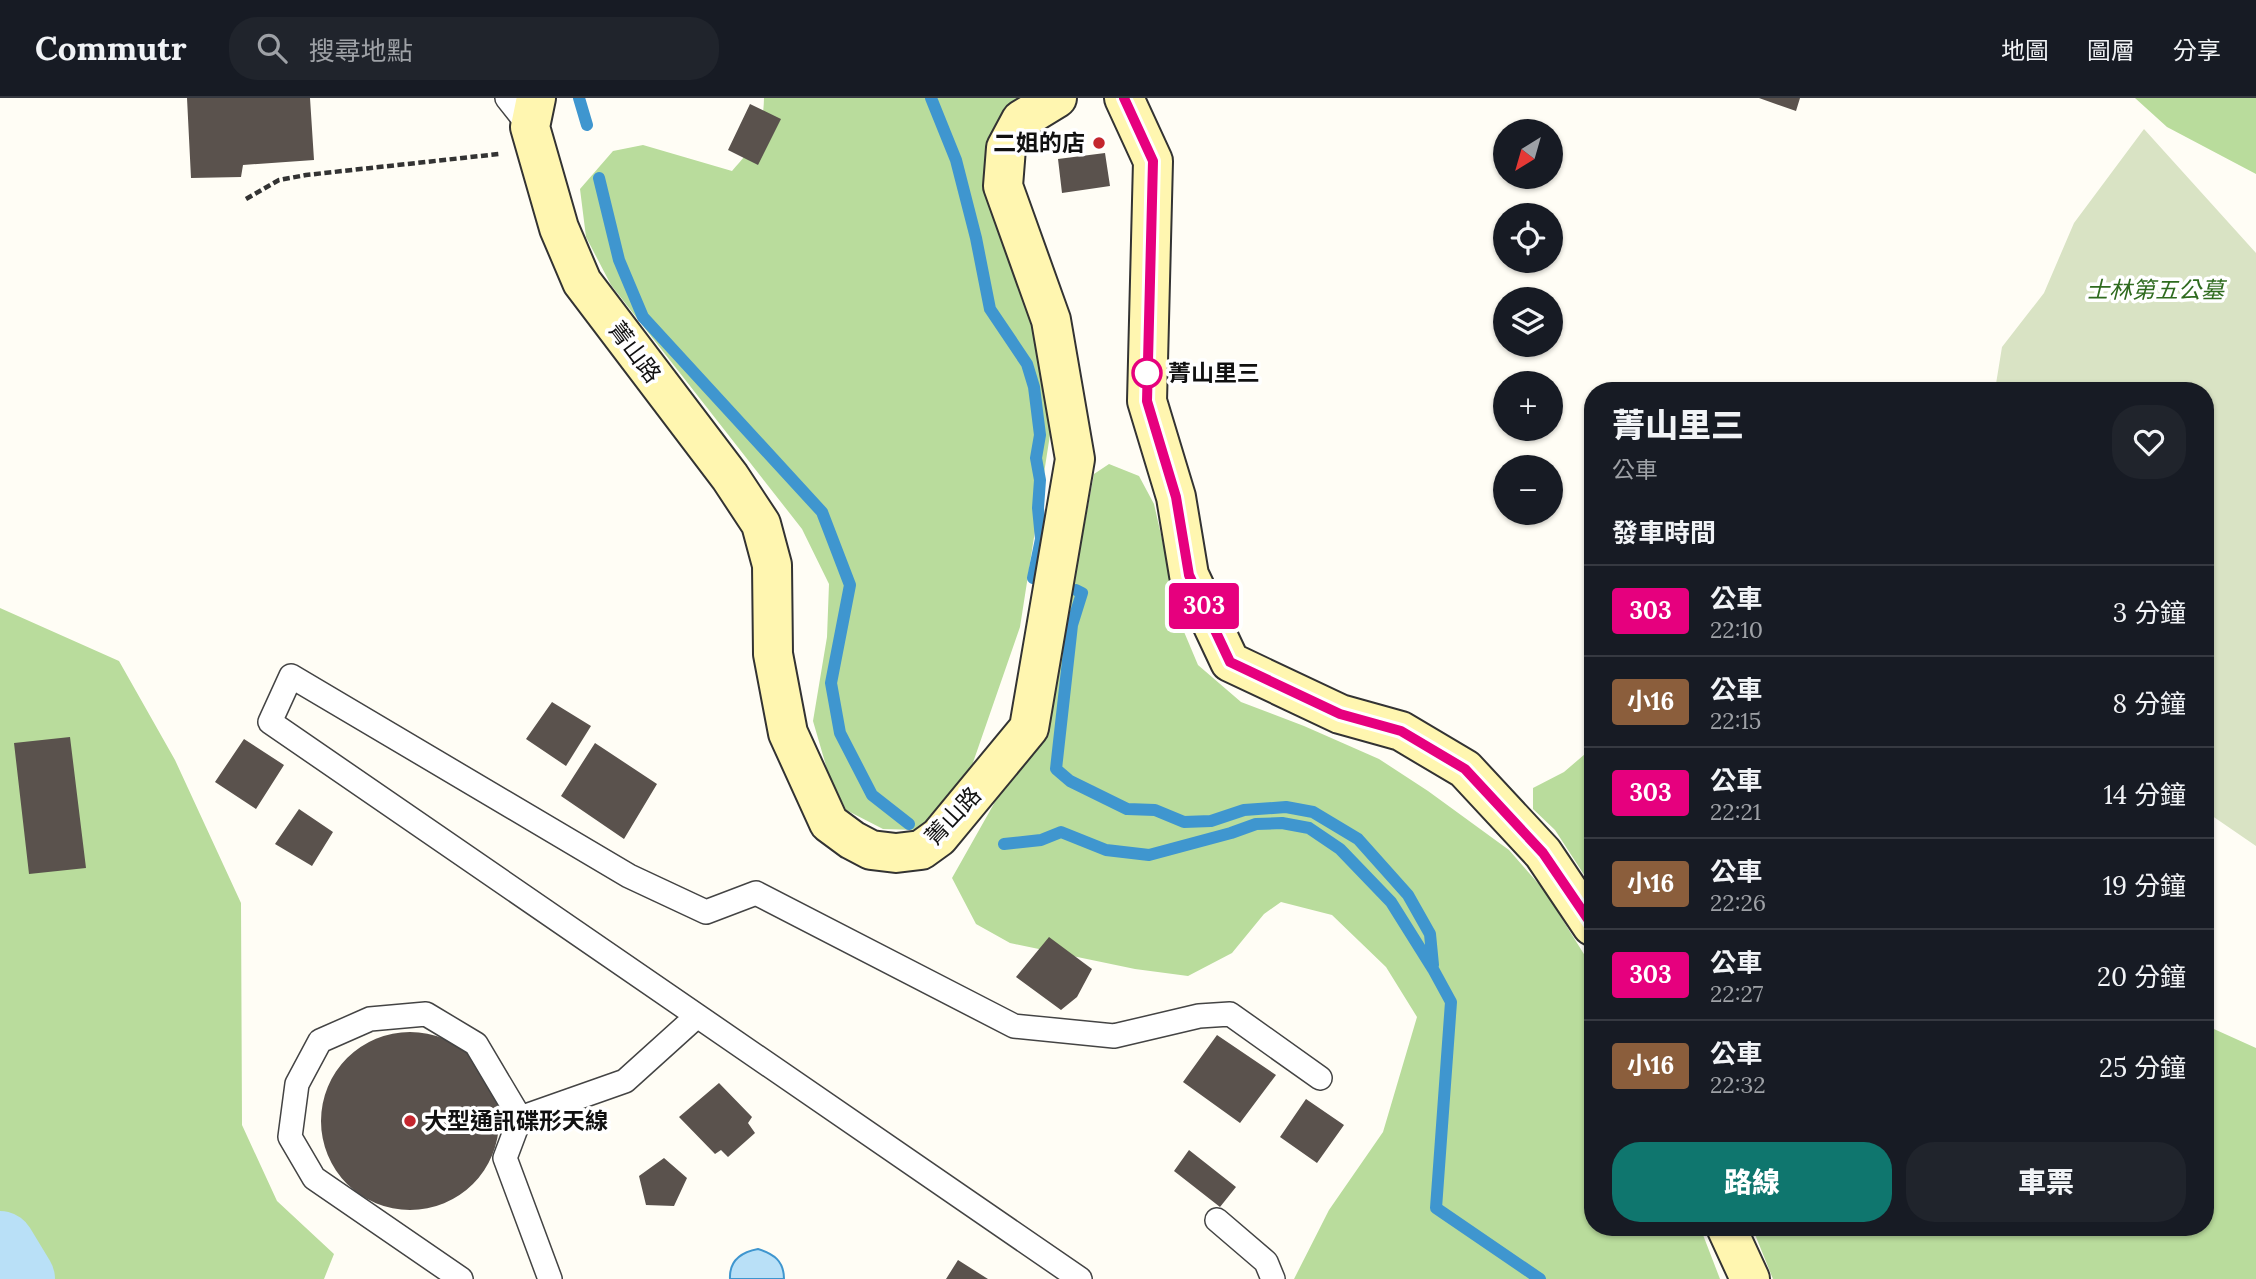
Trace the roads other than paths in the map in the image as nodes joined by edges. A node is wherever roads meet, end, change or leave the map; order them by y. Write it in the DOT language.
graph roads {
  1 [pos="507,98"];
  2 [pos="1056,98"];
  3 [pos="1124,98"];
  4 [pos="524,126"];
  5 [pos="1584,914"];
  6 [pos="697,1016"];
  7 [pos="1320,1078"];
  8 [pos="520,1118"];
  9 [pos="1217,1220"];
  10 [pos="1730,1236"];
  11 [pos="461,1279"];
  12 [pos="550,1279"];
  13 [pos="1080,1279"];
  14 [pos="1273,1279"];
  15 [pos="1750,1279"];
  1 -- 4 [label="lane"];
  2 -- 4 [label="street, 菁山路"];
  3 -- 5 [label="street"];
  6 -- 7 [label="lane"];
  6 -- 8 [label="lane"];
  6 -- 13 [label="lane"];
  8 -- 11 [label="lane"];
  8 -- 12 [label="lane"];
  9 -- 14 [label="lane"];
  10 -- 15 [label="street"];
}
